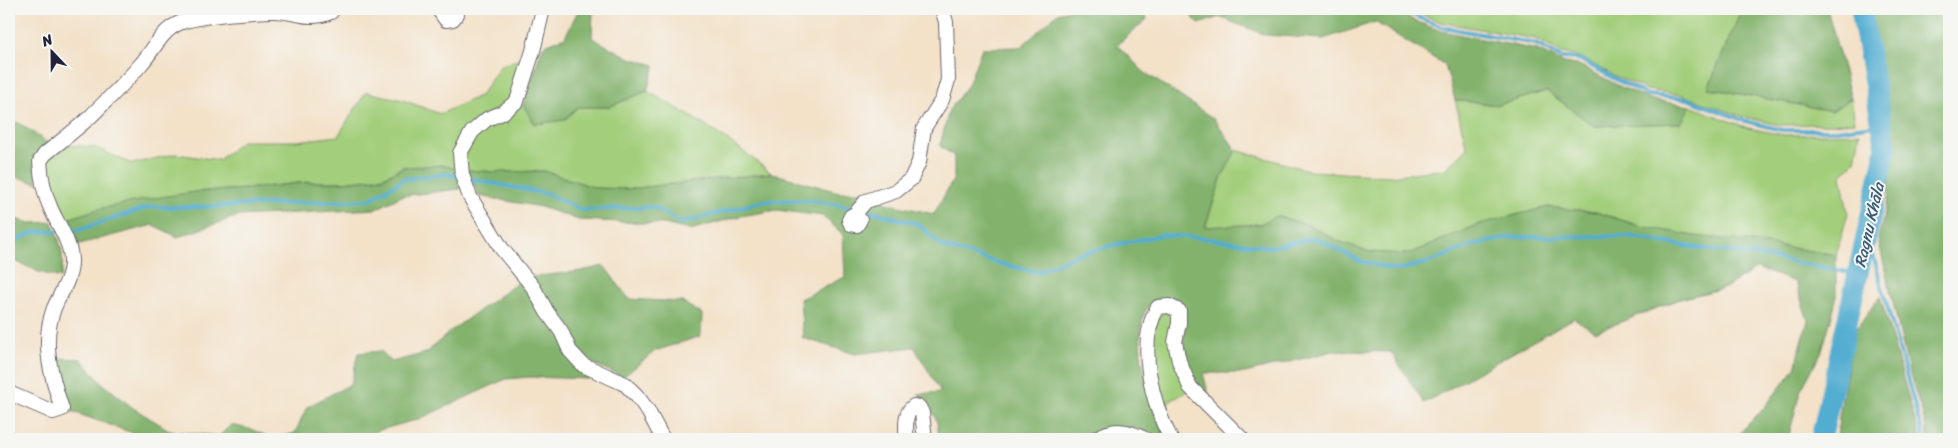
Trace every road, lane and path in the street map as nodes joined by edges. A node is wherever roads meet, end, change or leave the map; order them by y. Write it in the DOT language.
graph roads {
  1 [pos="333,9"];
  2 [pos="438,9"];
  3 [pos="457,9"];
  4 [pos="543,9"];
  5 [pos="942,9"];
  6 [pos="855,214"];
  7 [pos="9,393"];
  8 [pos="663,439"];
  9 [pos="906,439"];
  10 [pos="925,439"];
  11 [pos="1095,439"];
  12 [pos="1145,439"];
  13 [pos="1170,439"];
  14 [pos="1242,439"];
  1 -- 7 [label="street"];
  2 -- 3 [label="street"];
  4 -- 8 [label="street"];
  5 -- 6 [label="street"];
  9 -- 10 [label="street"];
  11 -- 12 [label="street"];
  13 -- 14 [label="street"];
}
